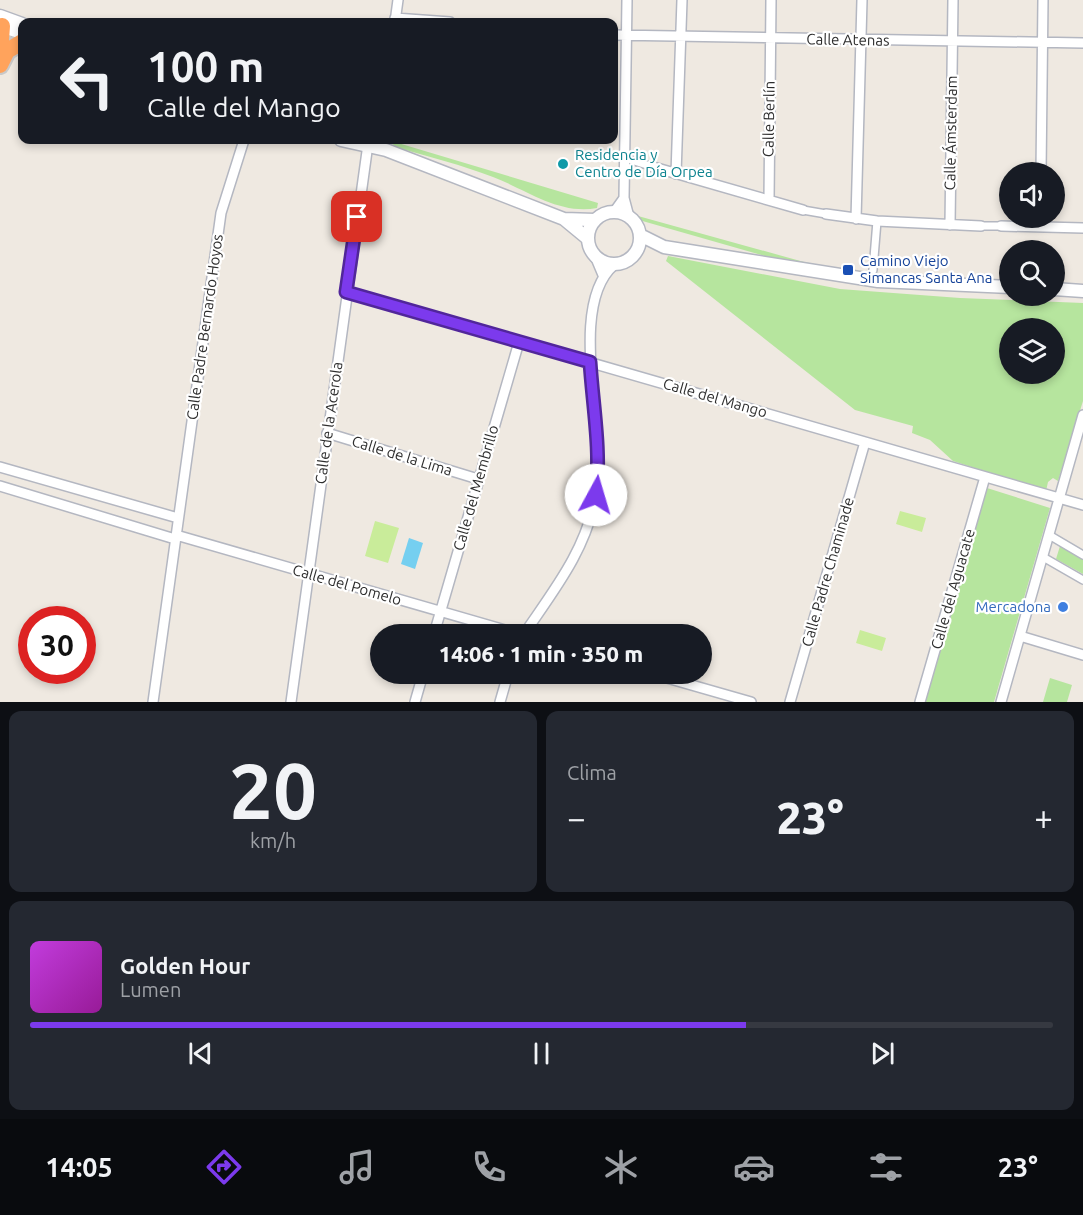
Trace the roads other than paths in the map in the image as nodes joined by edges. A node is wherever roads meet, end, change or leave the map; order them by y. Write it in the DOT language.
graph roads {
  1 [pos="398,0"];
  2 [pos="627,0"];
  3 [pos="682,0"];
  4 [pos="771,0"];
  5 [pos="862,0"];
  6 [pos="953,0"];
  7 [pos="1043,0"];
  8 [pos="395,18"];
  9 [pos="0,24"];
  10 [pos="18,24"];
  11 [pos="18,27"];
  12 [pos="18,31"];
  13 [pos="618,35"];
  14 [pos="627,36"];
  15 [pos="681,37"];
  16 [pos="770,39"];
  17 [pos="861,40"];
  18 [pos="952,41"];
  19 [pos="1042,43"];
  20 [pos="1083,43"];
  21 [pos="18,44"];
  22 [pos="0,54"];
  23 [pos="0,65"];
  24 [pos="243,144"];
  25 [pos="365,144"];
  26 [pos="385,145"];
  27 [pos="631,160"];
  28 [pos="1041,162"];
  29 [pos="650,166"];
  30 [pos="675,174"];
  31 [pos="624,198"];
  32 [pos="768,200"];
  33 [pos="807,211"];
  34 [pos="614,212"];
  35 [pos="826,214"];
  36 [pos="629,217"];
  37 [pos="564,219"];
  38 [pos="856,219"];
  39 [pos="595,220"];
  40 [pos="877,221"];
  41 [pos="950,225"];
  42 [pos="981,226"];
  43 [pos="998,226"];
  44 [pos="1065,228"];
  45 [pos="1083,228"];
  46 [pos="640,235"];
  47 [pos="587,238"];
  48 [pos="664,247"];
  49 [pos="635,253"];
  50 [pos="595,256"];
  51 [pos="614,265"];
  52 [pos="873,270"];
  53 [pos="603,275"];
  54 [pos="999,287"];
  55 [pos="1065,290"];
  56 [pos="1083,291"];
  57 [pos="346,292"];
  58 [pos="519,342"];
  59 [pos="590,362"];
  60 [pos="1083,415"];
  61 [pos="327,433"];
  62 [pos="865,442"];
  63 [pos="0,467"];
  64 [pos="985,477"];
  65 [pos="478,479"];
  66 [pos="0,486"];
  67 [pos="1060,499"];
  68 [pos="1083,505"];
  69 [pos="178,518"];
  70 [pos="1048,535"];
  71 [pos="176,537"];
  72 [pos="1083,555"];
  73 [pos="1043,557"];
  74 [pos="309,574"];
  75 [pos="1083,580"];
  76 [pos="441,612"];
  77 [pos="437,624"];
  78 [pos="484,624"];
  79 [pos="531,624"];
  80 [pos="1020,636"];
  81 [pos="1083,655"];
  82 [pos="420,684"];
  83 [pos="505,684"];
  84 [pos="688,684"];
  85 [pos="294,701"];
  86 [pos="153,702"];
  87 [pos="415,702"];
  88 [pos="500,702"];
  89 [pos="751,702"];
  90 [pos="790,702"];
  91 [pos="920,702"];
  92 [pos="1001,702"];
  1 -- 8 [label="street"];
  2 -- 14 [label="street"];
  3 -- 15 [label="street"];
  4 -- 16 [label="street, Calle Berlín"];
  5 -- 17 [label="street"];
  6 -- 18 [label="street, Calle Ámsterdam"];
  7 -- 19 [label="street"];
  9 -- 10 [label="main road"];
  9 -- 11 [label="main road"];
  9 -- 12 [label="main road"];
  9 -- 22 [label="highway"];
  13 -- 14 [label="street, Calle Atenas"];
  14 -- 15 [label="street, Calle Atenas"];
  14 -- 31 [label="street"];
  15 -- 16 [label="street, Calle Atenas"];
  15 -- 30 [label="street"];
  16 -- 17 [label="street, Calle Atenas"];
  16 -- 32 [label="street, Calle Berlín"];
  17 -- 18 [label="street, Calle Atenas"];
  17 -- 38 [label="street"];
  18 -- 19 [label="street, Calle Atenas"];
  18 -- 41 [label="street, Calle Ámsterdam"];
  19 -- 20 [label="street, Calle Atenas"];
  19 -- 28 [label="street"];
  21 -- 23 [label="highway"];
  24 -- 69 [label="street, Calle Padre Bernardo Hoyos"];
  25 -- 57 [label="street, Calle de la Acerola"];
  26 -- 37 [label="main road"];
  27 -- 29 [label="street"];
  29 -- 30 [label="street"];
  30 -- 32 [label="street"];
  31 -- 34 [label="street"];
  31 -- 36 [label="street"];
  32 -- 33 [label="street"];
  33 -- 35 [label="street"];
  34 -- 36 [label="main road"];
  34 -- 39 [label="main road"];
  35 -- 38 [label="street"];
  36 -- 46 [label="main road"];
  37 -- 39 [label="main road"];
  37 -- 47 [label="main road"];
  38 -- 40 [label="street"];
  39 -- 47 [label="main road"];
  40 -- 41 [label="street"];
  40 -- 52 [label="street"];
  41 -- 42 [label="street"];
  42 -- 43 [label="street"];
  44 -- 45 [label="street"];
  46 -- 48 [label="main road"];
  46 -- 49 [label="main road"];
  47 -- 50 [label="main road"];
  48 -- 49 [label="main road"];
  48 -- 54 [label="main road"];
  49 -- 51 [label="main road"];
  50 -- 51 [label="main road"];
  50 -- 53 [label="street"];
  51 -- 53 [label="street"];
  53 -- 59 [label="street"];
  55 -- 56 [label="main road"];
  57 -- 58 [label="street, Calle del Mango"];
  57 -- 61 [label="street, Calle de la Acerola"];
  58 -- 59 [label="street, Calle del Mango"];
  58 -- 65 [label="street, Calle del Membrillo"];
  59 -- 62 [label="street, Calle del Mango"];
  59 -- 79 [label="street"];
  60 -- 67 [label="street"];
  61 -- 65 [label="street, Calle de la Lima"];
  61 -- 74 [label="street, Calle de la Acerola"];
  62 -- 64 [label="street, Calle del Mango"];
  62 -- 90 [label="street, Calle Padre Chaminade"];
  63 -- 69 [label="street"];
  64 -- 67 [label="street, Calle del Mango"];
  64 -- 91 [label="street, Calle del Aguacate"];
  65 -- 76 [label="street, Calle del Membrillo"];
  66 -- 71 [label="street"];
  67 -- 68 [label="street, Calle del Mango"];
  67 -- 70 [label="street"];
  69 -- 71 [label="street, Calle Padre Bernardo Hoyos"];
  70 -- 72 [label="street"];
  70 -- 73 [label="street"];
  71 -- 74 [label="street, Calle del Pomelo"];
  71 -- 86 [label="street, Calle Padre Bernardo Hoyos"];
  73 -- 75 [label="street"];
  73 -- 80 [label="street"];
  74 -- 76 [label="street, Calle del Pomelo"];
  74 -- 85 [label="street, Calle de la Acerola"];
  76 -- 77 [label="street, Calle del Membrillo"];
  76 -- 78 [label="street, Calle del Pomelo"];
  80 -- 81 [label="street"];
  80 -- 92 [label="street"];
  82 -- 87 [label="street"];
  83 -- 88 [label="street"];
  84 -- 89 [label="street"];
}
